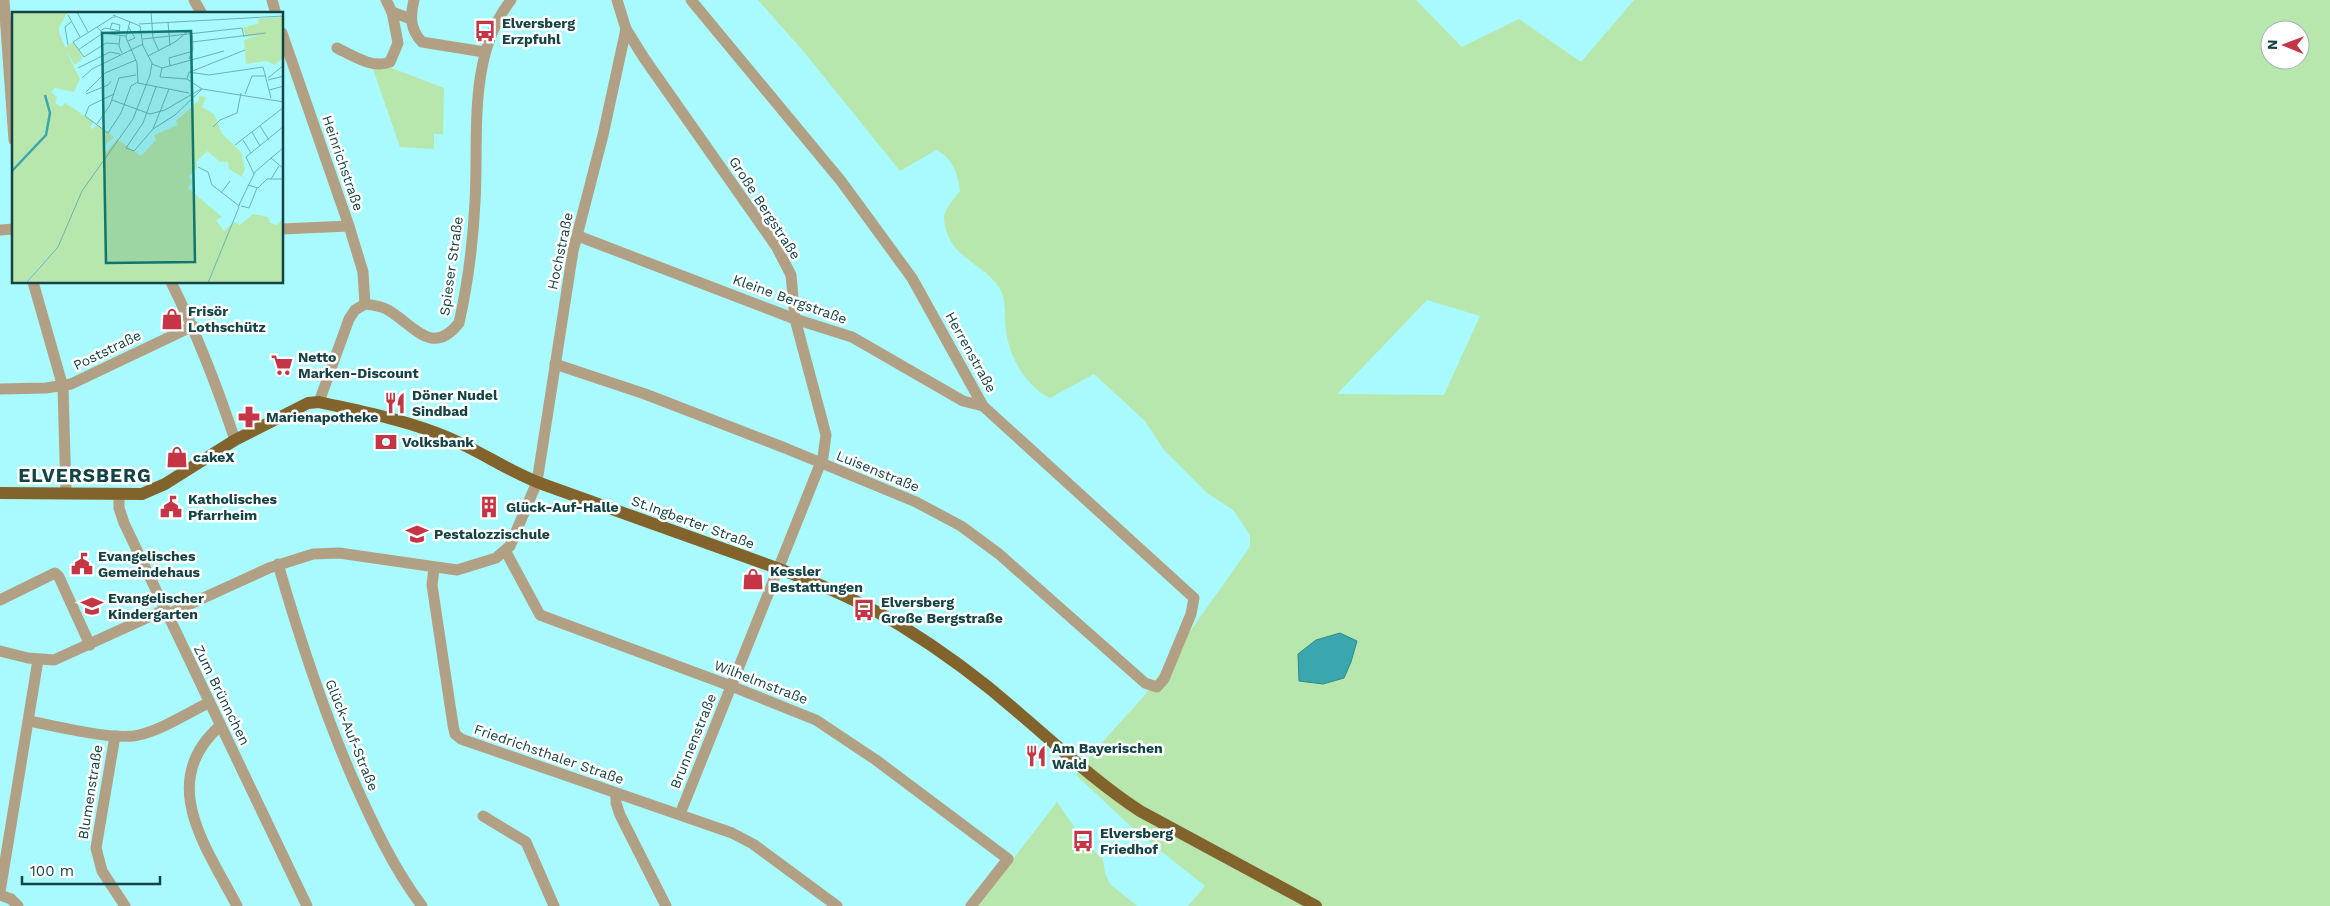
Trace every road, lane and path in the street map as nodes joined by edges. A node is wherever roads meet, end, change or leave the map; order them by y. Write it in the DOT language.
graph roads {
  1 [pos="4,0"];
  2 [pos="194,0"];
  3 [pos="386,0"];
  4 [pos="414,0"];
  5 [pos="511,0"];
  6 [pos="617,0"];
  7 [pos="691,0"];
  8 [pos="201,12"];
  9 [pos="392,12"];
  10 [pos="411,19"];
  11 [pos="626,29"];
  12 [pos="284,39"];
  13 [pos="7,46"];
  14 [pos="337,48"];
  15 [pos="484,52"];
  16 [pos="12,113"];
  17 [pos="349,226"];
  18 [pos="284,229"];
  19 [pos="578,236"];
  20 [pos="34,284"];
  21 [pos="172,284"];
  22 [pos="366,304"];
  23 [pos="795,319"];
  24 [pos="193,326"];
  25 [pos="555,364"];
  26 [pos="63,387"];
  27 [pos="0,389"];
  28 [pos="319,402"];
  29 [pos="984,406"];
  30 [pos="236,440"];
  31 [pos="820,464"];
  32 [pos="538,482"];
  33 [pos="0,493"];
  34 [pos="66,493"];
  35 [pos="119,495"];
  36 [pos="506,552"];
  37 [pos="278,564"];
  38 [pos="434,568"];
  39 [pos="779,568"];
  40 [pos="0,600"];
  41 [pos="165,613"];
  42 [pos="90,645"];
  43 [pos="0,651"];
  44 [pos="38,660"];
  45 [pos="1145,683"];
  46 [pos="731,686"];
  47 [pos="208,703"];
  48 [pos="29,721"];
  49 [pos="220,726"];
  50 [pos="115,736"];
  51 [pos="616,793"];
  52 [pos="680,814"];
  53 [pos="483,816"];
  54 [pos="0,893"];
  55 [pos="18,906"];
  56 [pos="125,906"];
  57 [pos="237,906"];
  58 [pos="307,906"];
  59 [pos="422,906"];
  60 [pos="554,906"];
  61 [pos="666,906"];
  62 [pos="837,906"];
  63 [pos="971,906"];
  64 [pos="1316,906"];
  1 -- 13 [label="street"];
  2 -- 8 [label="street"];
  3 -- 9 [label="street"];
  4 -- 10 [label="street"];
  5 -- 15 [label="street, Spieser Straße"];
  6 -- 11 [label="street, Große Bergstraße"];
  7 -- 29 [label="street, Herrenstraße"];
  9 -- 10 [label="street"];
  9 -- 14 [label="street"];
  10 -- 15 [label="street"];
  11 -- 19 [label="street, Hochstraße"];
  11 -- 23 [label="street, Große Bergstraße"];
  12 -- 17 [label="street, Heinrichstraße"];
  13 -- 16 [label="street"];
  15 -- 22 [label="street, Spieser Straße"];
  17 -- 18 [label="street"];
  17 -- 22 [label="street, Heinrichstraße"];
  19 -- 23 [label="street, Kleine Bergstraße"];
  19 -- 25 [label="street, Hochstraße"];
  20 -- 26 [label="street"];
  21 -- 24 [label="street"];
  22 -- 28 [label="street"];
  23 -- 29 [label="street, Kleine Bergstraße"];
  23 -- 31 [label="street, Große Bergstraße"];
  24 -- 26 [label="street, Poststraße"];
  24 -- 30 [label="street"];
  25 -- 31 [label="street, Luisenstraße"];
  25 -- 32 [label="street, Hochstraße"];
  26 -- 27 [label="street, Poststraße"];
  26 -- 34 [label="street"];
  28 -- 30 [label="main road, St.Ingberter Straße"];
  28 -- 32 [label="main road, St.Ingberter Straße"];
  29 -- 45 [label="street, Herrenstraße"];
  30 -- 35 [label="main road, St.Ingberter Straße"];
  31 -- 39 [label="street, Große Bergstraße"];
  31 -- 45 [label="street, Luisenstraße"];
  32 -- 36 [label="street, Hochstraße"];
  32 -- 39 [label="main road, St.Ingberter Straße"];
  33 -- 34 [label="main road, St.Ingberter Straße"];
  34 -- 35 [label="main road, St.Ingberter Straße"];
  35 -- 41 [label="street, Zum Brünnchen"];
  36 -- 38 [label="street"];
  36 -- 46 [label="street, Wilhelmstraße"];
  37 -- 38 [label="street"];
  37 -- 41 [label="street"];
  37 -- 59 [label="street, Glück-Auf-Straße"];
  38 -- 51 [label="street, Friedrichsthaler Straße"];
  39 -- 46 [label="street, Brunnenstraße"];
  39 -- 64 [label="main road, St.Ingberter Straße"];
  40 -- 42 [label="street"];
  41 -- 42 [label="street"];
  41 -- 47 [label="street, Zum Brünnchen"];
  42 -- 44 [label="street"];
  43 -- 44 [label="street"];
  44 -- 48 [label="street"];
  46 -- 52 [label="street, Brunnenstraße"];
  46 -- 63 [label="street, Wilhelmstraße"];
  47 -- 49 [label="street, Zum Brünnchen"];
  47 -- 50 [label="street"];
  48 -- 50 [label="street"];
  48 -- 54 [label="street"];
  49 -- 57 [label="street"];
  49 -- 58 [label="street, Zum Brünnchen"];
  50 -- 56 [label="street, Blumenstraße"];
  51 -- 52 [label="street, Friedrichsthaler Straße"];
  51 -- 61 [label="street"];
  52 -- 62 [label="street, Friedrichsthaler Straße"];
  53 -- 60 [label="street"];
  54 -- 55 [label="street"];
}
